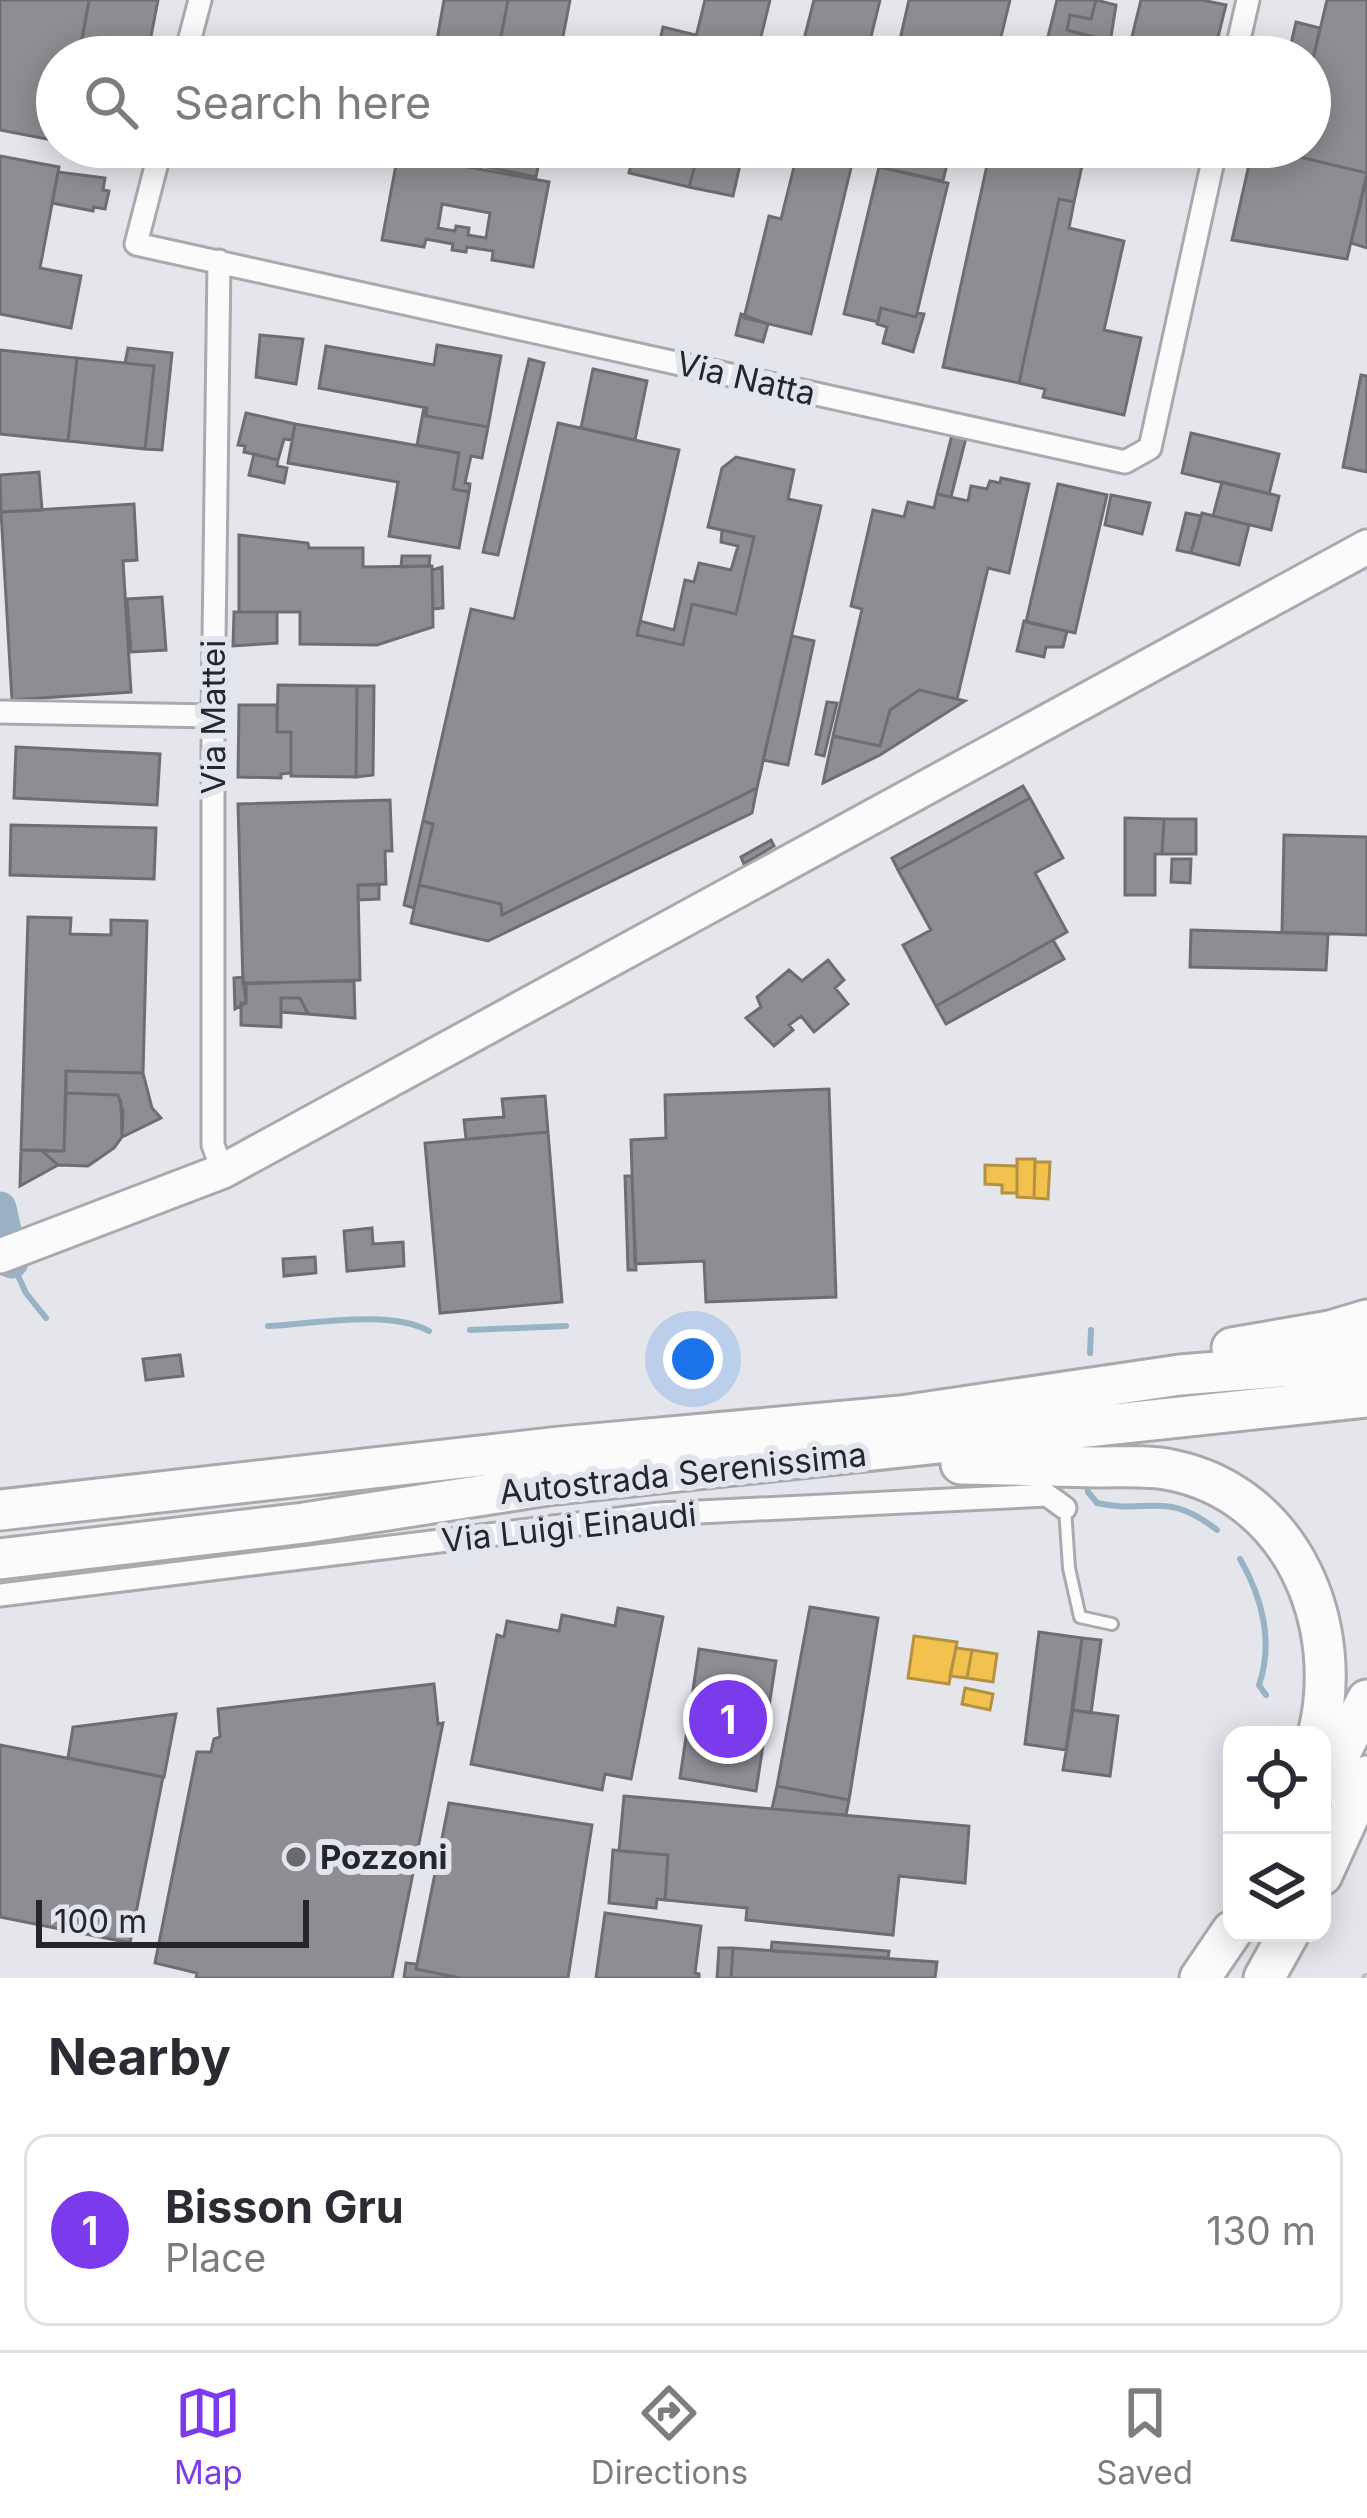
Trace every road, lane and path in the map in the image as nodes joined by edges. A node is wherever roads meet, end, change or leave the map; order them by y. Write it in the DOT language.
graph roads {
  1 [pos="200,0"];
  2 [pos="1248,0"];
  3 [pos="191,36"];
  4 [pos="1240,36"];
  5 [pos="156,168"];
  6 [pos="1211,168"];
  7 [pos="220,261"];
  8 [pos="1367,547"];
  9 [pos="7,712"];
  10 [pos="212,716"];
  11 [pos="223,1171"];
  12 [pos="0,1256"];
  13 [pos="1367,1320"];
  14 [pos="1367,1360"];
  15 [pos="1367,1397"];
  16 [pos="849,1420"];
  17 [pos="830,1457"];
  18 [pos="1065,1508"];
  19 [pos="0,1510"];
  20 [pos="0,1559"];
  21 [pos="0,1595"];
  22 [pos="1112,1624"];
  23 [pos="1367,1700"];
  24 [pos="1319,1726"];
  25 [pos="1331,1771"];
  26 [pos="1367,1776"];
  27 [pos="1367,1813"];
  28 [pos="1331,1856"];
  29 [pos="1331,1862"];
  30 [pos="1224,1942"];
  31 [pos="1285,1942"];
  32 [pos="1204,1972"];
  33 [pos="1264,1978"];
  1 -- 3 [label="street"];
  2 -- 4 [label="street"];
  5 -- 7 [label="street, Via Natta"];
  6 -- 7 [label="street, Via Natta"];
  7 -- 10 [label="street, Via Mattei"];
  8 -- 11 [label="main road"];
  9 -- 10 [label="street"];
  10 -- 11 [label="street, Via Mattei"];
  11 -- 12 [label="main road"];
  13 -- 16 [label="highway"];
  14 -- 16 [label="highway, Autostrada Serenissima"];
  15 -- 17 [label="highway, Autostrada Serenissima"];
  16 -- 19 [label="highway, Autostrada Serenissima"];
  17 -- 20 [label="highway, Autostrada Serenissima"];
  17 -- 24 [label="highway"];
  18 -- 21 [label="street, Via Luigi Einaudi"];
  18 -- 22 [label="lane"];
  23 -- 25 [label="highway"];
  26 -- 28 [label="highway"];
  27 -- 29 [label="highway"];
  30 -- 32 [label="highway"];
  31 -- 33 [label="highway"];
}
